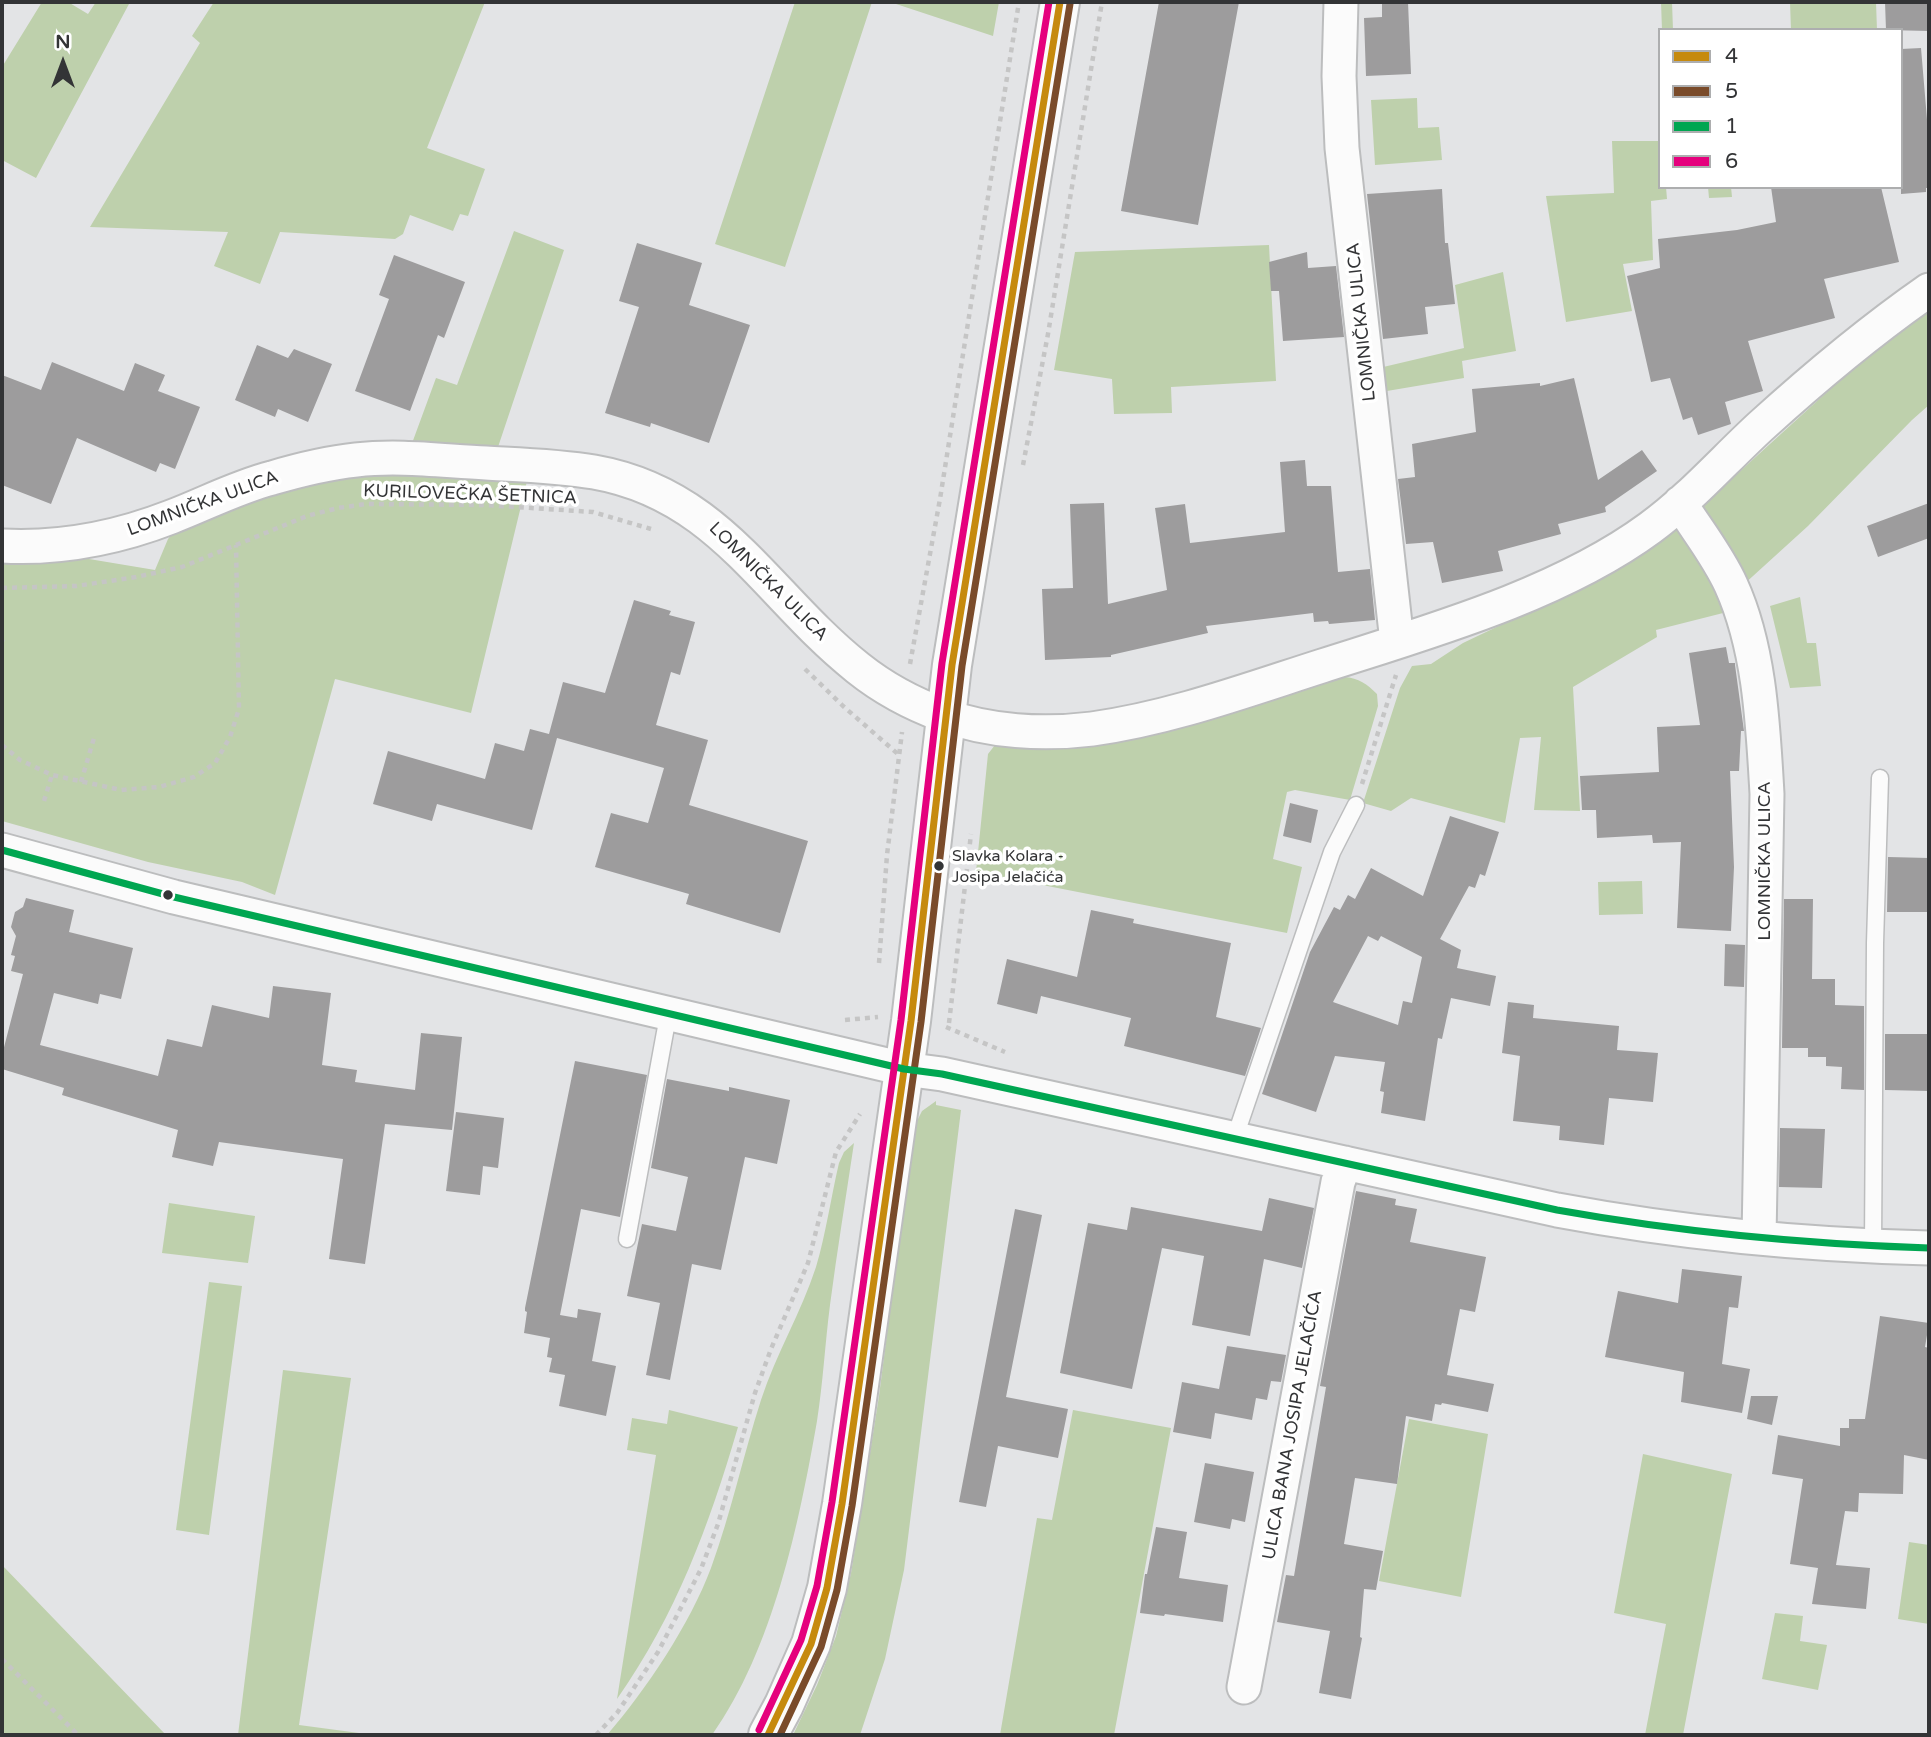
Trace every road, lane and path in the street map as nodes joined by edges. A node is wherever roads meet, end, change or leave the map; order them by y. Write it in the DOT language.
graph roads {
  1 [pos="1019,2"];
  2 [pos="1060,2"];
  3 [pos="1102,2"];
  4 [pos="1341,2"];
  5 [pos="1929,290"];
  6 [pos="1023,468"];
  7 [pos="1680,503"];
  8 [pos="655,530"];
  9 [pos="236,545"];
  10 [pos="2,546"];
  11 [pos="2,588"];
  12 [pos="1402,640"];
  13 [pos="912,658"];
  14 [pos="803,667"];
  15 [pos="944,716"];
  16 [pos="903,724"];
  17 [pos="94,738"];
  18 [pos="2,746"];
  19 [pos="900,756"];
  20 [pos="52,775"];
  21 [pos="1880,778"];
  22 [pos="81,782"];
  23 [pos="44,801"];
  24 [pos="1356,804"];
  25 [pos="2,850"];
  26 [pos="962,923"];
  27 [pos="878,977"];
  28 [pos="876,1004"];
  29 [pos="668,1016"];
  30 [pos="875,1017"];
  31 [pos="948,1027"];
  32 [pos="903,1076"];
  33 [pos="1235,1137"];
  34 [pos="1345,1163"];
  35 [pos="1759,1238"];
  36 [pos="627,1239"];
  37 [pos="1873,1245"];
  38 [pos="1929,1248"];
  39 [pos="2,1659"];
  40 [pos="1244,1688"];
  41 [pos="78,1735"];
  42 [pos="596,1735"];
  43 [pos="768,1735"];
  1 -- 13 [label="path"];
  2 -- 15 [label="main road"];
  3 -- 6 [label="path"];
  4 -- 12 [label="street, LOMNIČKA ULICA"];
  5 -- 7 [label="street, LOMNIČKA ULICA"];
  7 -- 12 [label="street, LOMNIČKA ULICA"];
  7 -- 35 [label="street, LOMNIČKA ULICA"];
  8 -- 9 [label="path, KURILOVEČKA ŠETNICA"];
  9 -- 11 [label="path, KURILOVEČKA ŠETNICA"];
  9 -- 22 [label="path"];
  10 -- 15 [label="street, LOMNIČKA ULICA"];
  12 -- 15 [label="street, LOMNIČKA ULICA"];
  12 -- 24 [label="path"];
  14 -- 19 [label="path"];
  15 -- 32 [label="main road"];
  16 -- 19 [label="path"];
  17 -- 22 [label="path"];
  18 -- 20 [label="path"];
  19 -- 27 [label="path"];
  20 -- 22 [label="path"];
  20 -- 23 [label="path"];
  21 -- 37 [label="lane"];
  24 -- 33 [label="lane"];
  25 -- 29 [label="street"];
  26 -- 31 [label="path"];
  28 -- 30 [label="path"];
  29 -- 32 [label="street"];
  29 -- 36 [label="lane"];
  32 -- 33 [label="street"];
  32 -- 42 [label="path"];
  32 -- 43 [label="main road"];
  33 -- 34 [label="street"];
  34 -- 35 [label="street"];
  34 -- 40 [label="street, ULICA BANA JOSIPA JELAČIĆA"];
  35 -- 37 [label="street"];
  37 -- 38 [label="street"];
  39 -- 41 [label="path"];
}
